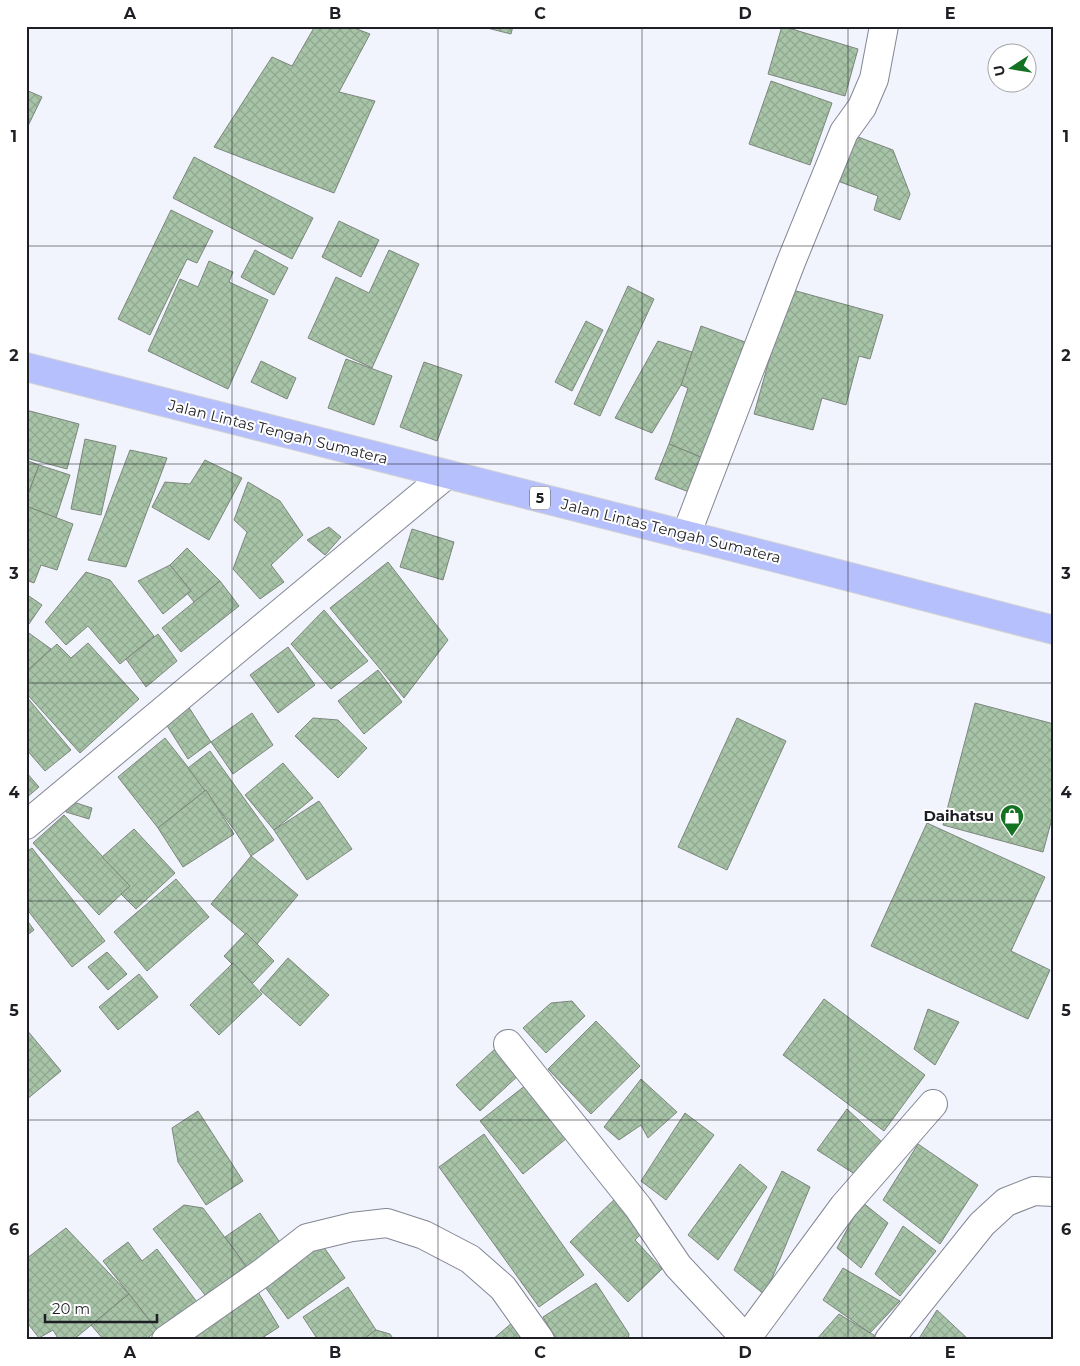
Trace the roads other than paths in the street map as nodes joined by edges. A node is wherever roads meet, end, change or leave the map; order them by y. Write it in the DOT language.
graph roads {
  1 [pos="884,26"];
  2 [pos="26,367"];
  3 [pos="446,475"];
  4 [pos="686,535"];
  5 [pos="1054,630"];
  6 [pos="26,825"];
  7 [pos="508,1044"];
  8 [pos="934,1104"];
  9 [pos="1054,1192"];
  10 [pos="746,1339"];
  11 [pos="166,1340"];
  12 [pos="540,1340"];
  13 [pos="889,1340"];
  1 -- 4 [label="street"];
  2 -- 3 [label="highway, Jalan Lintas Tengah Sumatera / 5"];
  3 -- 4 [label="highway, Jalan Lintas Tengah Sumatera / 5"];
  3 -- 6 [label="street"];
  4 -- 5 [label="highway, Jalan Lintas Tengah Sumatera / 5"];
  7 -- 10 [label="street"];
  8 -- 10 [label="street"];
  9 -- 13 [label="street"];
  11 -- 12 [label="street"];
}
